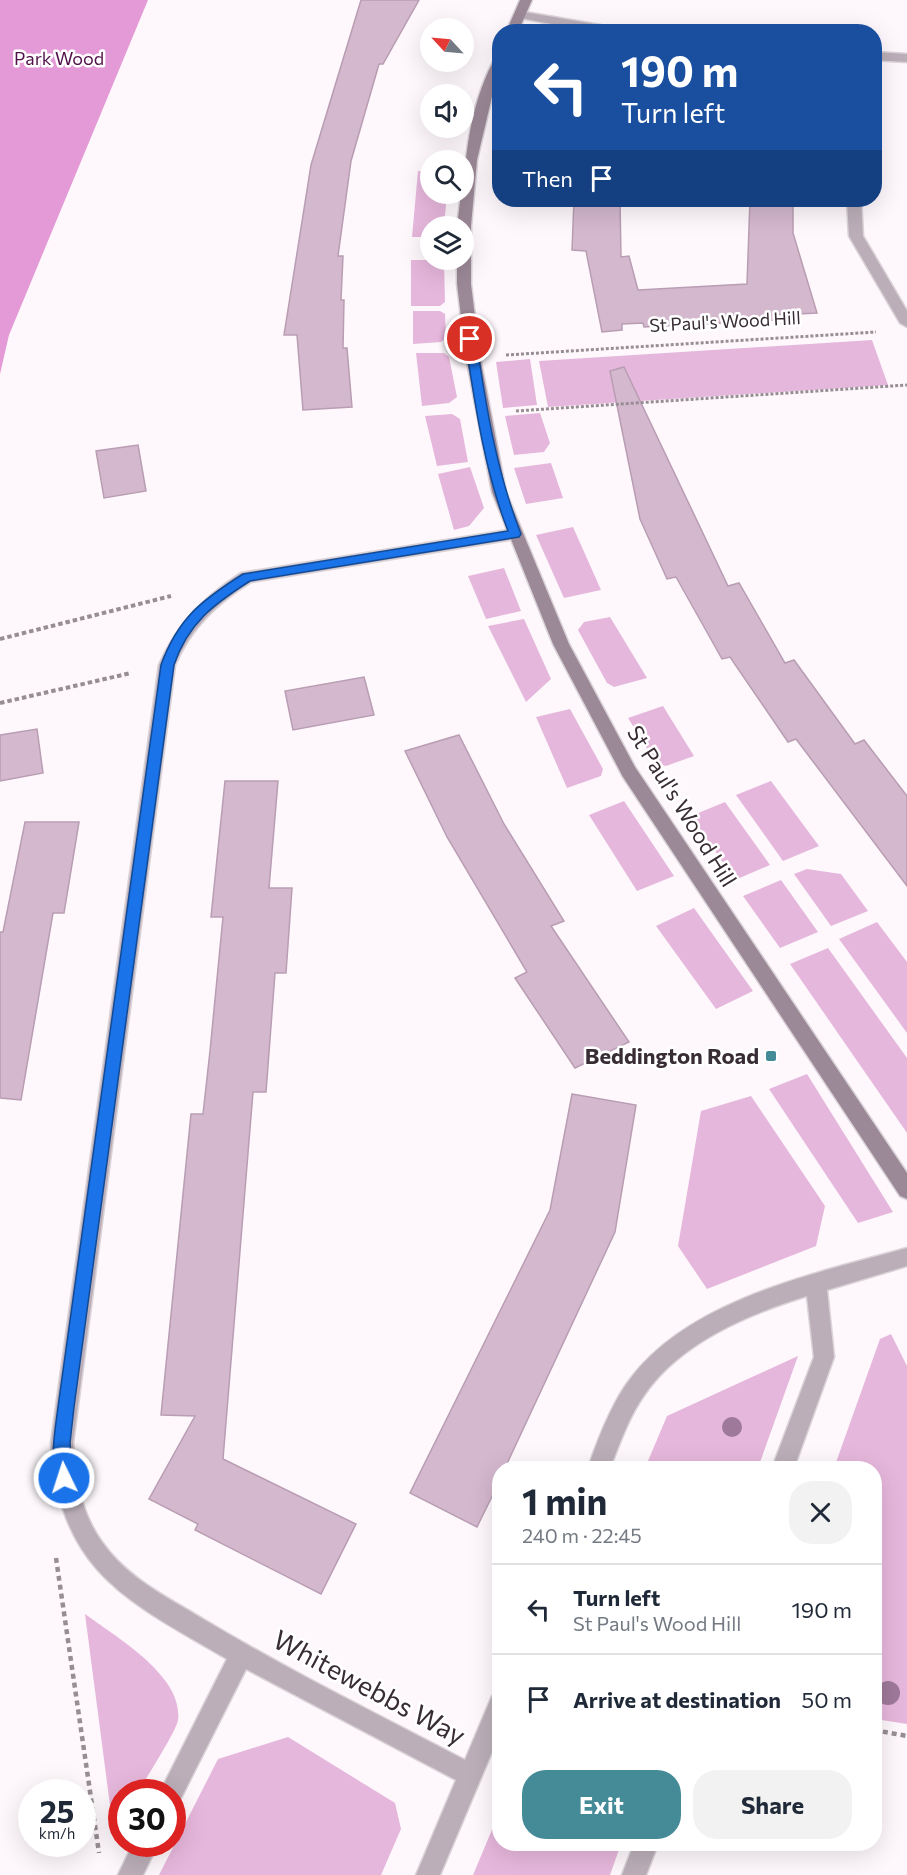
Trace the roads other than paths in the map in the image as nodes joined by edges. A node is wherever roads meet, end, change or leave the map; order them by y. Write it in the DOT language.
graph roads {
  1 [pos="526,0"];
  2 [pos="519,15"];
  3 [pos="515,24"];
  4 [pos="571,24"];
  5 [pos="882,56"];
  6 [pos="907,58"];
  7 [pos="492,79"];
  8 [pos="854,207"];
  9 [pos="907,323"];
  10 [pos="515,534"];
  11 [pos="907,1190"];
  12 [pos="907,1257"];
  13 [pos="816,1284"];
  14 [pos="602,1461"];
  15 [pos="786,1461"];
  16 [pos="241,1655"];
  17 [pos="492,1723"];
  18 [pos="470,1775"];
  19 [pos="178,1779"];
  20 [pos="643,1851"];
  21 [pos="139,1857"];
  22 [pos="130,1875"];
  23 [pos="428,1875"];
  24 [pos="634,1875"];
  1 -- 2 [label="street"];
  2 -- 3 [label="street"];
  2 -- 4 [label="street"];
  5 -- 6 [label="street"];
  7 -- 10 [label="street, St Paul's Wood Hill"];
  8 -- 9 [label="street"];
  10 -- 11 [label="street, St Paul's Wood Hill"];
  10 -- 16 [label="street, Whitewebbs Way"];
  12 -- 13 [label="street"];
  13 -- 14 [label="street"];
  13 -- 15 [label="street"];
  16 -- 18 [label="street, Whitewebbs Way"];
  16 -- 19 [label="street, Whitewebbs Way"];
  17 -- 18 [label="street"];
  18 -- 23 [label="street"];
  20 -- 24 [label="street"];
  21 -- 22 [label="street"];
}
